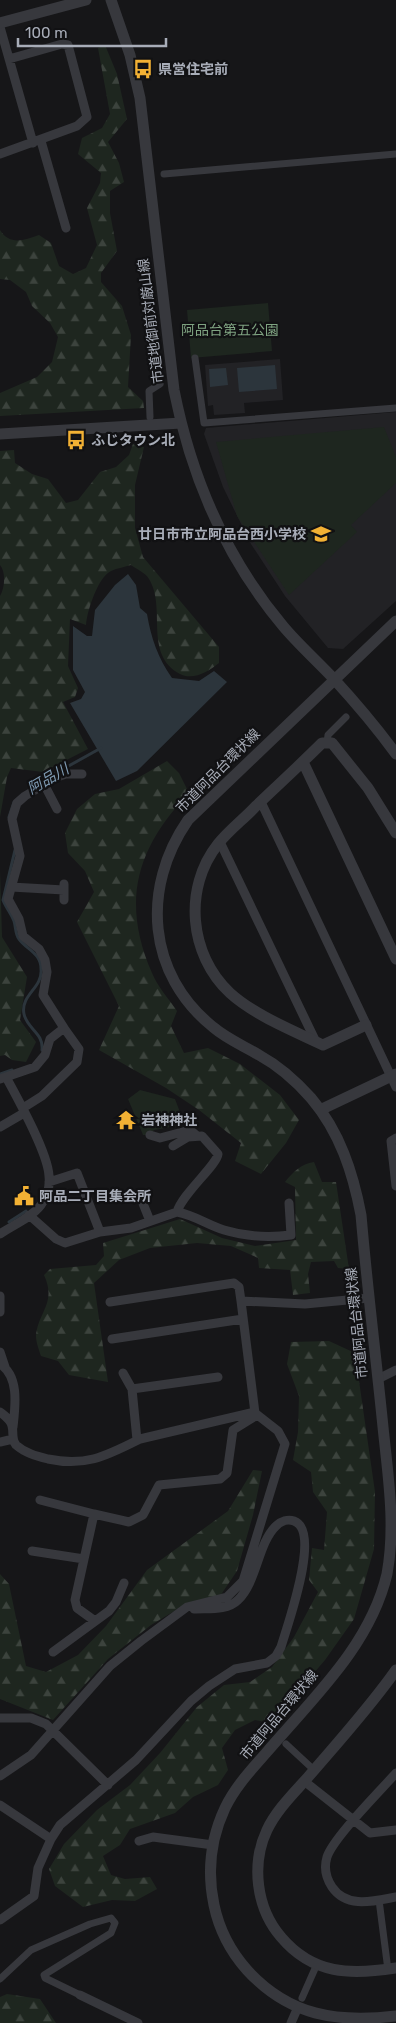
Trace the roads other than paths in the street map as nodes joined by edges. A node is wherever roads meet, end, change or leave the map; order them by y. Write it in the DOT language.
graph roads {
  1 [pos="86,0"];
  2 [pos="111,0"];
  3 [pos="0,23"];
  4 [pos="0,28"];
  5 [pos="9,59"];
  6 [pos="37,142"];
  7 [pos="0,154"];
  8 [pos="396,154"];
  9 [pos="164,174"];
  10 [pos="66,228"];
  11 [pos="195,358"];
  12 [pos="160,384"];
  13 [pos="396,408"];
  14 [pos="150,417"];
  15 [pos="181,423"];
  16 [pos="0,434"];
  17 [pos="396,621"];
  18 [pos="334,679"];
  19 [pos="346,717"];
  20 [pos="327,743"];
  21 [pos="396,754"];
  22 [pos="303,762"];
  23 [pos="82,774"];
  24 [pos="44,784"];
  25 [pos="261,802"];
  26 [pos="57,809"];
  27 [pos="396,833"];
  28 [pos="220,842"];
  29 [pos="12,887"];
  30 [pos="64,900"];
  31 [pos="396,959"];
  32 [pos="366,1025"];
  33 [pos="64,1028"];
  34 [pos="316,1042"];
  35 [pos="3,1078"];
  36 [pos="394,1079"];
  37 [pos="24,1110"];
  38 [pos="320,1110"];
  39 [pos="0,1127"];
  40 [pos="150,1135"];
  41 [pos="196,1135"];
  42 [pos="396,1138"];
  43 [pos="173,1146"];
  44 [pos="49,1182"];
  45 [pos="396,1186"];
  46 [pos="140,1196"];
  47 [pos="289,1203"];
  48 [pos="177,1212"];
  49 [pos="29,1215"];
  50 [pos="150,1221"];
  51 [pos="2,1228"];
  52 [pos="100,1232"];
  53 [pos="0,1296"];
  54 [pos="370,1298"];
  55 [pos="241,1301"];
  56 [pos="110,1302"];
  57 [pos="0,1312"];
  58 [pos="243,1319"];
  59 [pos="112,1339"];
  60 [pos="0,1352"];
  61 [pos="3,1366"];
  62 [pos="396,1370"];
  63 [pos="123,1373"];
  64 [pos="218,1377"];
  65 [pos="378,1379"];
  66 [pos="132,1390"];
  67 [pos="0,1412"];
  68 [pos="256,1414"];
  69 [pos="13,1427"];
  70 [pos="14,1440"];
  71 [pos="137,1440"];
  72 [pos="0,1442"];
  73 [pos="392,1481"];
  74 [pos="40,1500"];
  75 [pos="94,1514"];
  76 [pos="32,1552"];
  77 [pos="84,1559"];
  78 [pos="124,1583"];
  79 [pos="181,1610"];
  80 [pos="96,1621"];
  81 [pos="53,1652"];
  82 [pos="396,1670"];
  83 [pos="0,1718"];
  84 [pos="52,1730"];
  85 [pos="286,1744"];
  86 [pos="314,1770"];
  87 [pos="396,1773"];
  88 [pos="0,1776"];
  89 [pos="304,1781"];
  90 [pos="108,1785"];
  91 [pos="0,1805"];
  92 [pos="354,1822"];
  93 [pos="396,1830"];
  94 [pos="51,1839"];
  95 [pos="139,1841"];
  96 [pos="213,1845"];
  97 [pos="396,1898"];
  98 [pos="379,1900"];
  99 [pos="0,1920"];
  100 [pos="317,1964"];
  101 [pos="392,1969"];
  102 [pos="0,1979"];
  103 [pos="80,1995"];
  104 [pos="300,2003"];
  105 [pos="396,2016"];
  106 [pos="138,2023"];
  107 [pos="291,2023"];
  1 -- 3 [label="street"];
  2 -- 15 [label="street, 市道地御前対厳山線"];
  4 -- 5 [label="street"];
  5 -- 6 [label="street"];
  5 -- 6 [label="street"];
  6 -- 7 [label="street"];
  6 -- 10 [label="street"];
  8 -- 9 [label="street"];
  11 -- 13 [label="street"];
  12 -- 14 [label="street"];
  15 -- 16 [label="street"];
  15 -- 18 [label="street, 市道地御前対厳山線"];
  17 -- 18 [label="street, 市道阿品台環状線"];
  18 -- 21 [label="street, 市道地御前対厳山線"];
  18 -- 38 [label="street, 市道阿品台環状線"];
  19 -- 20 [label="street"];
  20 -- 22 [label="street"];
  20 -- 27 [label="street"];
  22 -- 25 [label="street"];
  22 -- 31 [label="street"];
  23 -- 24 [label="street"];
  24 -- 26 [label="street"];
  24 -- 29 [label="street"];
  25 -- 28 [label="street"];
  25 -- 32 [label="street"];
  28 -- 34 [label="street"];
  28 -- 34 [label="street"];
  29 -- 30 [label="street"];
  29 -- 33 [label="street"];
  32 -- 34 [label="street"];
  32 -- 36 [label="street"];
  33 -- 35 [label="street"];
  33 -- 37 [label="street"];
  35 -- 37 [label="street"];
  36 -- 38 [label="street"];
  37 -- 39 [label="street"];
  37 -- 44 [label="street"];
  38 -- 54 [label="street, 市道阿品台環状線"];
  40 -- 41 [label="street"];
  41 -- 43 [label="street"];
  41 -- 48 [label="street"];
  42 -- 45 [label="street"];
  44 -- 49 [label="street"];
  44 -- 52 [label="street"];
  46 -- 50 [label="street"];
  47 -- 48 [label="street"];
  48 -- 50 [label="street"];
  49 -- 51 [label="street"];
  49 -- 52 [label="street"];
  50 -- 52 [label="street"];
  53 -- 57 [label="street"];
  54 -- 55 [label="street"];
  54 -- 65 [label="street, 市道阿品台環状線"];
  55 -- 56 [label="street"];
  55 -- 58 [label="street"];
  58 -- 59 [label="street"];
  58 -- 68 [label="street"];
  60 -- 61 [label="street"];
  61 -- 69 [label="street"];
  62 -- 65 [label="street"];
  63 -- 66 [label="street"];
  64 -- 66 [label="street"];
  65 -- 73 [label="street, 市道阿品台環状線"];
  66 -- 71 [label="street"];
  67 -- 69 [label="street"];
  68 -- 71 [label="street"];
  68 -- 75 [label="street"];
  68 -- 79 [label="street"];
  69 -- 70 [label="street"];
  70 -- 71 [label="street"];
  70 -- 72 [label="street"];
  73 -- 96 [label="street, 市道阿品台環状線"];
  74 -- 75 [label="street"];
  75 -- 77 [label="street"];
  76 -- 77 [label="street"];
  77 -- 80 [label="street"];
  78 -- 80 [label="street"];
  79 -- 84 [label="street"];
  79 -- 90 [label="street"];
  80 -- 81 [label="street"];
  82 -- 86 [label="street"];
  83 -- 84 [label="street"];
  84 -- 88 [label="street"];
  84 -- 90 [label="street"];
  85 -- 86 [label="street"];
  86 -- 89 [label="street"];
  87 -- 92 [label="street"];
  89 -- 92 [label="street"];
  89 -- 100 [label="street"];
  90 -- 94 [label="street"];
  91 -- 94 [label="street"];
  92 -- 93 [label="street"];
  92 -- 98 [label="street"];
  94 -- 99 [label="street"];
  95 -- 96 [label="street"];
  96 -- 104 [label="street, 市道阿品台環状線"];
  97 -- 98 [label="street"];
  98 -- 101 [label="street"];
  100 -- 101 [label="street"];
  100 -- 104 [label="street"];
  102 -- 103 [label="street"];
  103 -- 106 [label="street"];
  104 -- 105 [label="street, 市道阿品台環状線"];
  104 -- 107 [label="street"];
}
